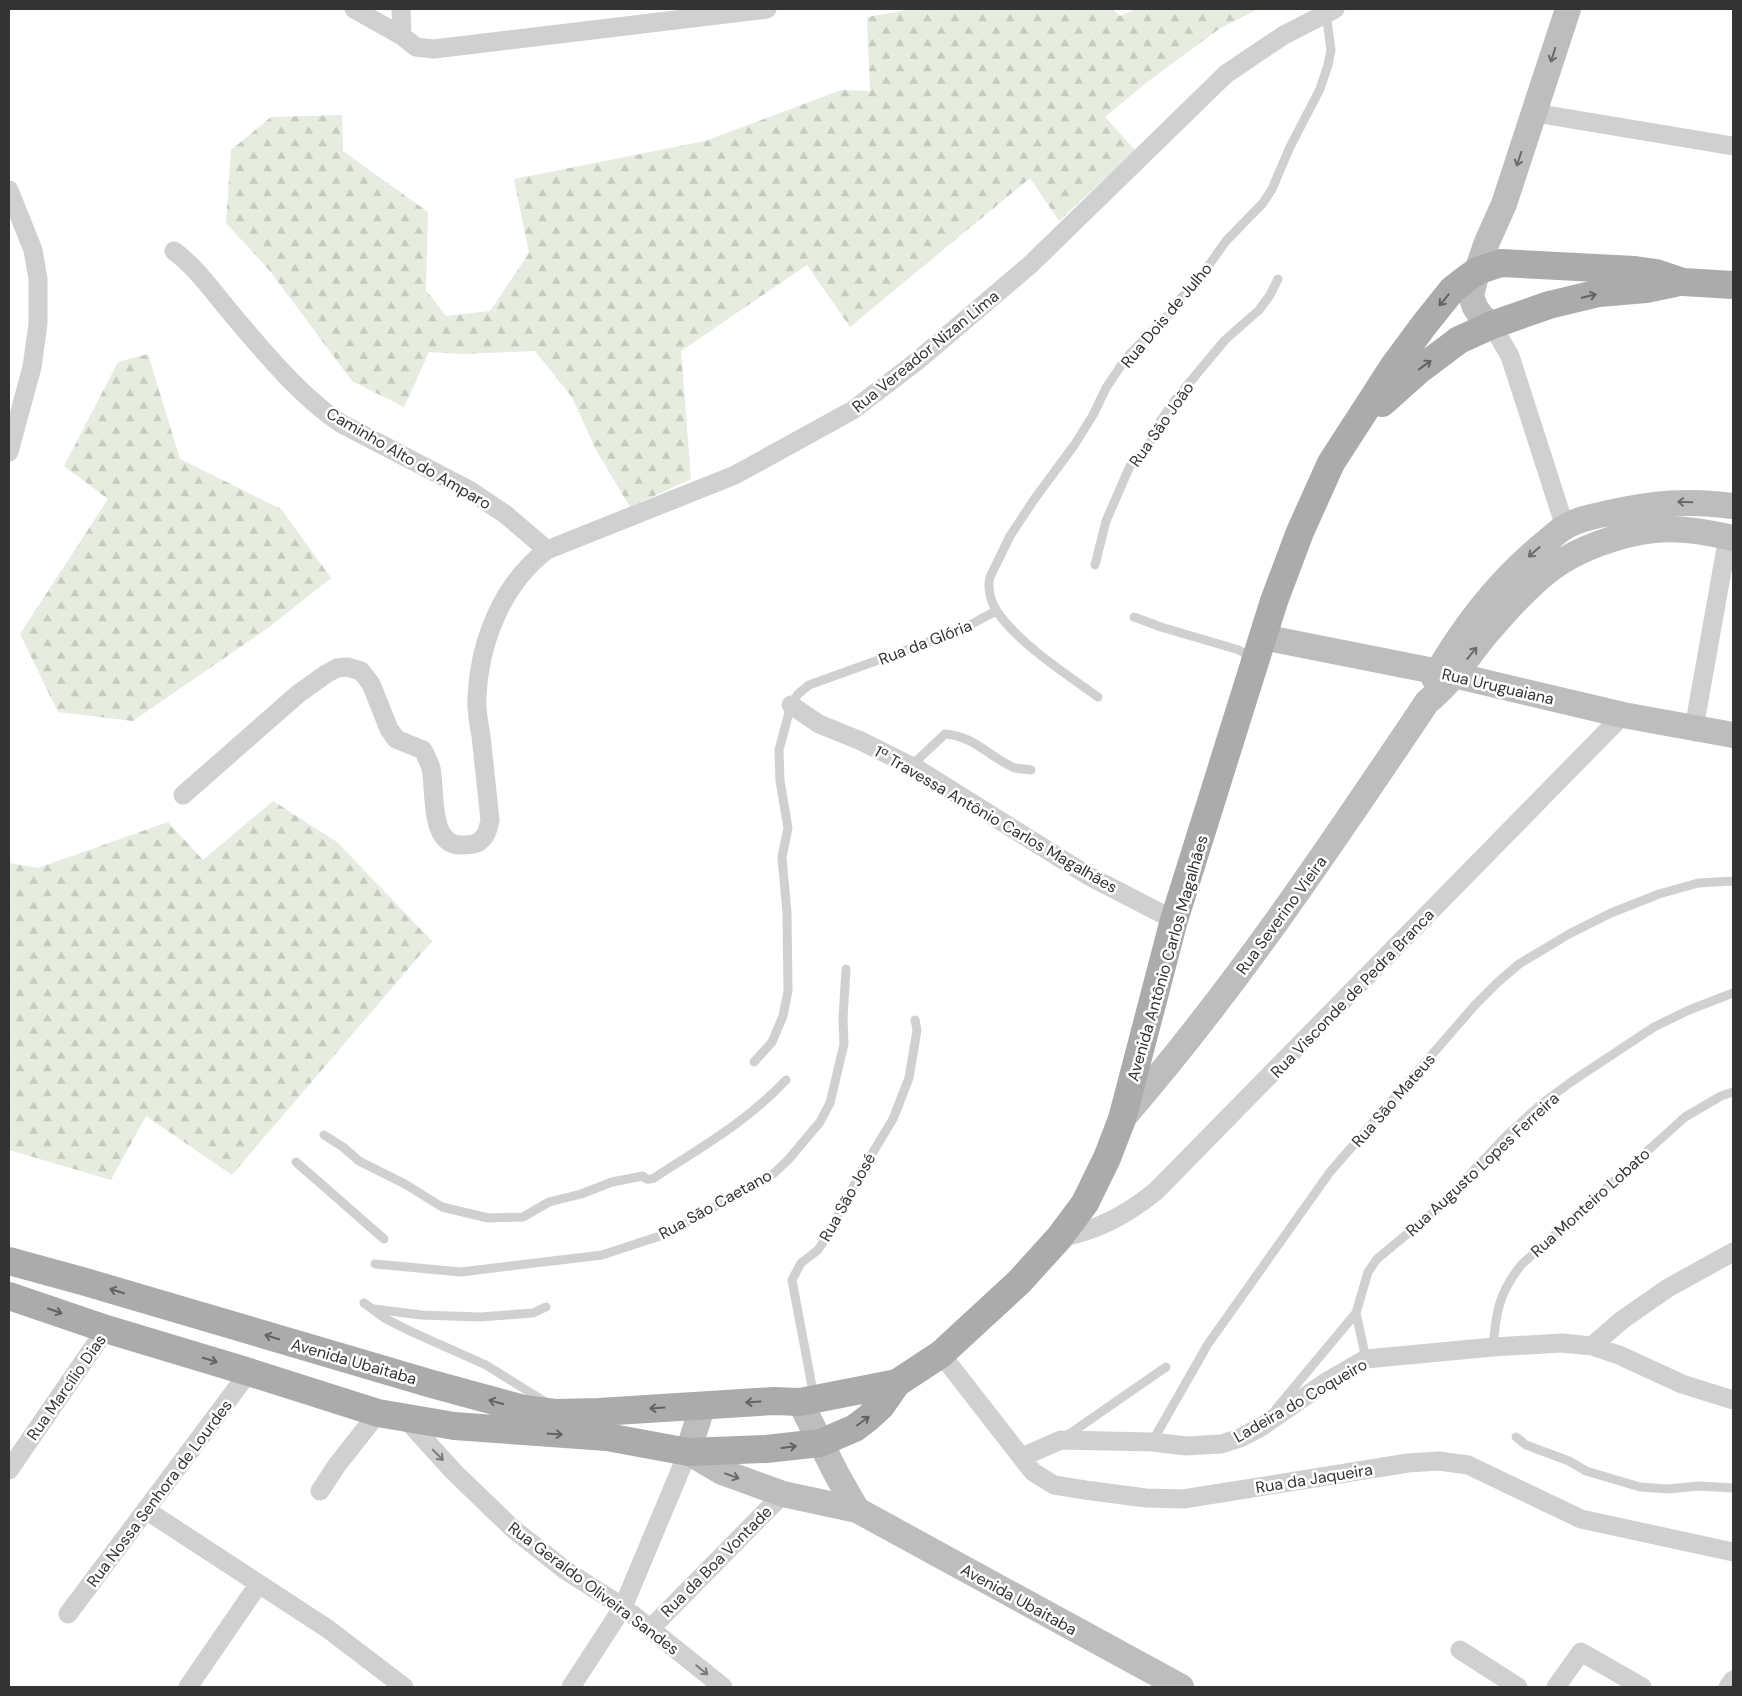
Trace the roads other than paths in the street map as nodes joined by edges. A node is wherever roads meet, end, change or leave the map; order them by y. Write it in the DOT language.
graph roads {
  1 [pos="354,9"];
  2 [pos="401,9"];
  3 [pos="764,9"];
  4 [pos="1568,9"];
  5 [pos="1330,11"];
  6 [pos="402,36"];
  7 [pos="1535,113"];
  8 [pos="1733,146"];
  9 [pos="9,190"];
  10 [pos="174,251"];
  11 [pos="1533,265"];
  12 [pos="1477,271"];
  13 [pos="1278,279"];
  14 [pos="1683,282"];
  15 [pos="1733,286"];
  16 [pos="1548,305"];
  17 [pos="1492,325"];
  18 [pos="9,452"];
  19 [pos="1331,464"];
  20 [pos="1733,503"];
  21 [pos="1565,527"];
  22 [pos="1731,537"];
  23 [pos="547,550"];
  24 [pos="1095,565"];
  25 [pos="997,611"];
  26 [pos="1134,617"];
  27 [pos="1254,645"];
  28 [pos="1446,673"];
  29 [pos="1098,697"];
  30 [pos="791,705"];
  31 [pos="1624,715"];
  32 [pos="1694,728"];
  33 [pos="1733,736"];
  34 [pos="911,766"];
  35 [pos="1031,770"];
  36 [pos="183,795"];
  37 [pos="1733,881"];
  38 [pos="1174,920"];
  39 [pos="846,968"];
  40 [pos="1733,992"];
  41 [pos="916,1020"];
  42 [pos="754,1062"];
  43 [pos="786,1080"];
  44 [pos="1733,1092"];
  45 [pos="1122,1120"];
  46 [pos="324,1135"];
  47 [pos="296,1162"];
  48 [pos="1059,1238"];
  49 [pos="384,1239"];
  50 [pos="1733,1252"];
  51 [pos="9,1261"];
  52 [pos="375,1264"];
  53 [pos="9,1296"];
  54 [pos="546,1307"];
  55 [pos="1356,1313"];
  56 [pos="106,1329"];
  57 [pos="1592,1346"];
  58 [pos="1493,1347"];
  59 [pos="940,1354"];
  60 [pos="1366,1359"];
  61 [pos="1166,1367"];
  62 [pos="249,1372"];
  63 [pos="896,1383"];
  64 [pos="1733,1400"];
  65 [pos="807,1401"];
  66 [pos="706,1404"];
  67 [pos="378,1413"];
  68 [pos="556,1413"];
  69 [pos="406,1419"];
  70 [pos="1261,1427"];
  71 [pos="1516,1437"];
  72 [pos="1061,1440"];
  73 [pos="1152,1442"];
  74 [pos="820,1443"];
  75 [pos="688,1452"];
  76 [pos="1022,1457"];
  77 [pos="9,1470"];
  78 [pos="1733,1488"];
  79 [pos="320,1491"];
  80 [pos="783,1494"];
  81 [pos="146,1510"];
  82 [pos="857,1510"];
  83 [pos="1733,1552"];
  84 [pos="258,1585"];
  85 [pos="623,1607"];
  86 [pos="68,1614"];
  87 [pos="650,1629"];
  88 [pos="1460,1650"];
  89 [pos="1733,1680"];
  90 [pos="1162,1684"];
  91 [pos="188,1687"];
  92 [pos="404,1687"];
  93 [pos="571,1687"];
  94 [pos="723,1687"];
  95 [pos="1518,1687"];
  96 [pos="1556,1687"];
  97 [pos="1642,1687"];
  98 [pos="1728,1687"];
  1 -- 6 [label="street"];
  2 -- 6 [label="street"];
  3 -- 6 [label="street"];
  4 -- 7 [label="main road, one-way"];
  5 -- 23 [label="street, Rua Vereador Nizan Lima"];
  5 -- 25 [label="lane, Rua Dois de Julho"];
  7 -- 8 [label="street"];
  7 -- 12 [label="main road, one-way"];
  9 -- 18 [label="street"];
  10 -- 23 [label="street, Caminho Alto do Amparo"];
  11 -- 12 [label="main road, Avenida Antônio Carlos Magalhães"];
  11 -- 14 [label="main road, Avenida Antônio Carlos Magalhães"];
  11 -- 16 [label="main road"];
  12 -- 17 [label="main road"];
  12 -- 19 [label="main road, Avenida Antônio Carlos Magalhães, one-way"];
  13 -- 24 [label="lane, Rua São João"];
  14 -- 15 [label="main road, Avenida Antônio Carlos Magalhães"];
  16 -- 14 [label="main road, Avenida Antônio Carlos Magalhães, one-way"];
  16 -- 17 [label="main road, Avenida Antônio Carlos Magalhães"];
  19 -- 17 [label="main road, Avenida Antônio Carlos Magalhães, one-way"];
  17 -- 21 [label="street"];
  19 -- 27 [label="main road, Avenida Antônio Carlos Magalhães"];
  20 -- 21 [label="main road, Rua Severino Vieira, one-way"];
  21 -- 28 [label="main road, Rua Severino Vieira, one-way"];
  28 -- 22 [label="main road, Rua Severino Vieira, one-way"];
  22 -- 32 [label="street"];
  23 -- 36 [label="street, Rua Vereador Nizan Lima"];
  25 -- 29 [label="lane"];
  25 -- 30 [label="lane, Rua da Glória"];
  26 -- 27 [label="lane"];
  27 -- 28 [label="main road, Rua Uruguaiana"];
  27 -- 38 [label="main road, Avenida Antônio Carlos Magalhães"];
  28 -- 31 [label="main road, Rua Uruguaiana"];
  28 -- 45 [label="main road, Rua Severino Vieira"];
  30 -- 34 [label="street, 1ª Travessa Antônio Carlos Magalhães"];
  30 -- 42 [label="lane"];
  31 -- 32 [label="main road, Rua Uruguaiana"];
  31 -- 48 [label="street, Rua Visconde de Pedra Branca"];
  32 -- 33 [label="main road, Rua Uruguaiana"];
  34 -- 35 [label="lane"];
  34 -- 38 [label="street, 1ª Travessa Antônio Carlos Magalhães"];
  37 -- 73 [label="lane, Rua São Mateus"];
  38 -- 45 [label="main road, Avenida Antônio Carlos Magalhães"];
  39 -- 52 [label="lane, Rua São Caetano"];
  40 -- 55 [label="lane, Rua Augusto Lopes Ferreira"];
  41 -- 65 [label="lane, Rua São José"];
  43 -- 46 [label="lane"];
  44 -- 58 [label="lane, Rua Monteiro Lobato"];
  45 -- 48 [label="main road, Avenida Antônio Carlos Magalhães"];
  47 -- 49 [label="lane"];
  48 -- 59 [label="main road, Avenida Antônio Carlos Magalhães"];
  50 -- 57 [label="street"];
  68 -- 51 [label="main road, Avenida Ubaitaba, one-way"];
  53 -- 56 [label="main road, Avenida Ubaitaba, one-way"];
  54 -- 68 [label="lane"];
  55 -- 60 [label="lane, Rua Augusto Lopes Ferreira"];
  55 -- 70 [label="lane"];
  56 -- 62 [label="main road, Avenida Ubaitaba, one-way"];
  56 -- 77 [label="street, Rua Marcílio Dias"];
  57 -- 58 [label="street, Ladeira do Coqueiro"];
  57 -- 64 [label="street, Ladeira do Coqueiro"];
  58 -- 60 [label="street, Ladeira do Coqueiro"];
  59 -- 63 [label="main road, Avenida Antônio Carlos Magalhães"];
  59 -- 76 [label="street, Rua da Jaqueira"];
  60 -- 70 [label="street, Ladeira do Coqueiro"];
  61 -- 72 [label="lane"];
  62 -- 67 [label="main road, Avenida Ubaitaba"];
  62 -- 81 [label="street, Rua Nossa Senhora de Lourdes"];
  63 -- 65 [label="main road, Avenida Antônio Carlos Magalhães"];
  74 -- 63 [label="main road, Avenida Antônio Carlos Magalhães, one-way"];
  65 -- 66 [label="main road, Avenida Ubaitaba, one-way"];
  65 -- 74 [label="main road"];
  66 -- 68 [label="main road, Avenida Ubaitaba, one-way"];
  66 -- 75 [label="main road"];
  67 -- 69 [label="main road, Avenida Ubaitaba"];
  67 -- 79 [label="street"];
  69 -- 75 [label="main road, Avenida Ubaitaba, one-way"];
  69 -- 85 [label="street, Rua Geraldo Oliveira Sandes, one-way"];
  70 -- 73 [label="street, Ladeira do Coqueiro"];
  71 -- 78 [label="lane"];
  72 -- 73 [label="street, Ladeira do Coqueiro"];
  72 -- 76 [label="street, Ladeira do Coqueiro"];
  75 -- 74 [label="main road, Avenida Ubaitaba, one-way"];
  74 -- 82 [label="main road"];
  75 -- 80 [label="main road, Avenida Ubaitaba, one-way"];
  75 -- 85 [label="street"];
  76 -- 83 [label="street, Rua da Jaqueira"];
  80 -- 82 [label="main road, Avenida Ubaitaba"];
  80 -- 87 [label="street, Rua da Boa Vontade"];
  81 -- 84 [label="street"];
  81 -- 86 [label="street, Rua Nossa Senhora de Lourdes"];
  82 -- 90 [label="main road, Avenida Ubaitaba"];
  84 -- 91 [label="street"];
  84 -- 92 [label="street"];
  85 -- 87 [label="street, Rua Geraldo Oliveira Sandes"];
  85 -- 93 [label="street"];
  87 -- 94 [label="street, Rua Geraldo Oliveira Sandes, one-way"];
  88 -- 95 [label="street"];
  89 -- 98 [label="street"];
  96 -- 97 [label="street"];
}
